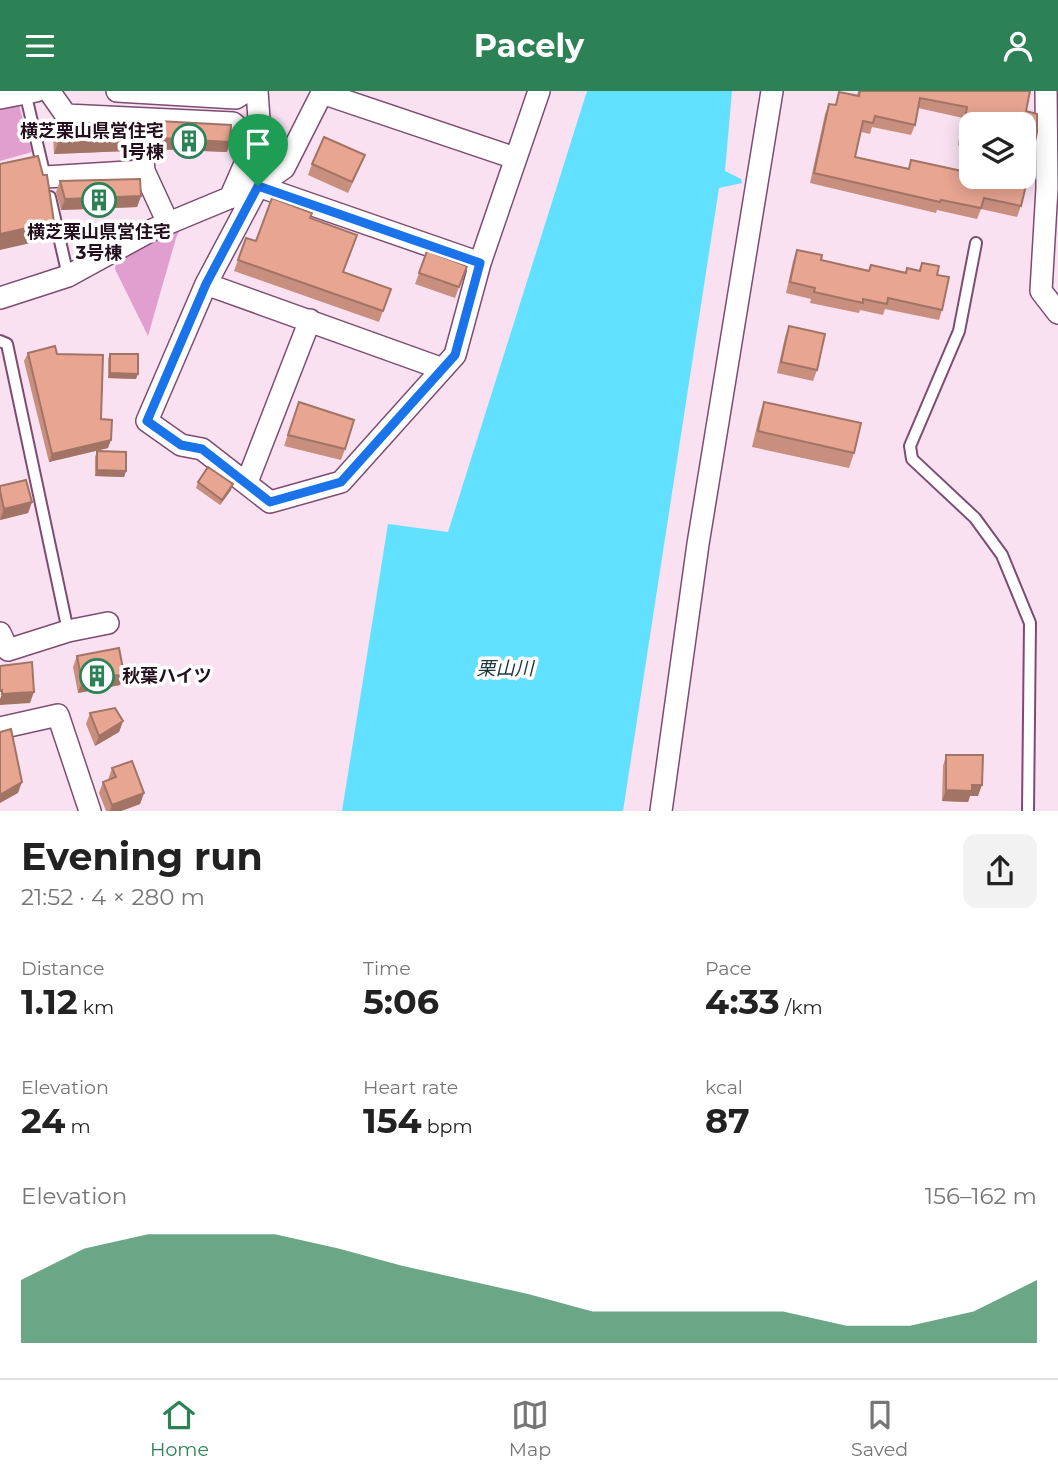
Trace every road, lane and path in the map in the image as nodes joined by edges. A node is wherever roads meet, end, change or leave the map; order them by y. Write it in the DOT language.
graph roads {
  1 [pos="26,91"];
  2 [pos="36,91"];
  3 [pos="49,91"];
  4 [pos="117,91"];
  5 [pos="247,91"];
  6 [pos="257,91"];
  7 [pos="540,91"];
  8 [pos="772,91"];
  9 [pos="1046,91"];
  10 [pos="323,92"];
  11 [pos="0,98"];
  12 [pos="140,120"];
  13 [pos="515,158"];
  14 [pos="144,171"];
  15 [pos="45,177"];
  16 [pos="258,186"];
  17 [pos="230,198"];
  18 [pos="168,223"];
  19 [pos="976,243"];
  20 [pos="480,263"];
  21 [pos="68,276"];
  22 [pos="206,284"];
  23 [pos="0,298"];
  24 [pos="1058,313"];
  25 [pos="310,320"];
  26 [pos="0,341"];
  27 [pos="440,368"];
  28 [pos="247,482"];
  29 [pos="108,623"];
  30 [pos="68,631"];
  31 [pos="3,645"];
  32 [pos="0,728"];
  33 [pos="90,811"];
  34 [pos="661,811"];
  35 [pos="1028,811"];
  1 -- 2 [label="street"];
  1 -- 11 [label="street"];
  1 -- 15 [label="lane"];
  3 -- 12 [label="street"];
  4 -- 5 [label="street"];
  6 -- 16 [label="street"];
  7 -- 13 [label="street"];
  8 -- 34 [label="street"];
  9 -- 24 [label="street"];
  10 -- 13 [label="street"];
  10 -- 16 [label="street"];
  12 -- 14 [label="street"];
  12 -- 17 [label="street"];
  13 -- 20 [label="street"];
  14 -- 15 [label="street"];
  14 -- 18 [label="street"];
  15 -- 21 [label="lane"];
  16 -- 17 [label="street"];
  16 -- 20 [label="street"];
  16 -- 22 [label="street"];
  17 -- 18 [label="street"];
  18 -- 21 [label="street"];
  19 -- 35 [label="lane"];
  20 -- 27 [label="street"];
  21 -- 23 [label="street"];
  22 -- 25 [label="street"];
  22 -- 28 [label="street"];
  25 -- 27 [label="street"];
  25 -- 28 [label="street"];
  26 -- 30 [label="lane"];
  27 -- 28 [label="street"];
  29 -- 30 [label="street"];
  30 -- 31 [label="street"];
  32 -- 33 [label="street"];
}
